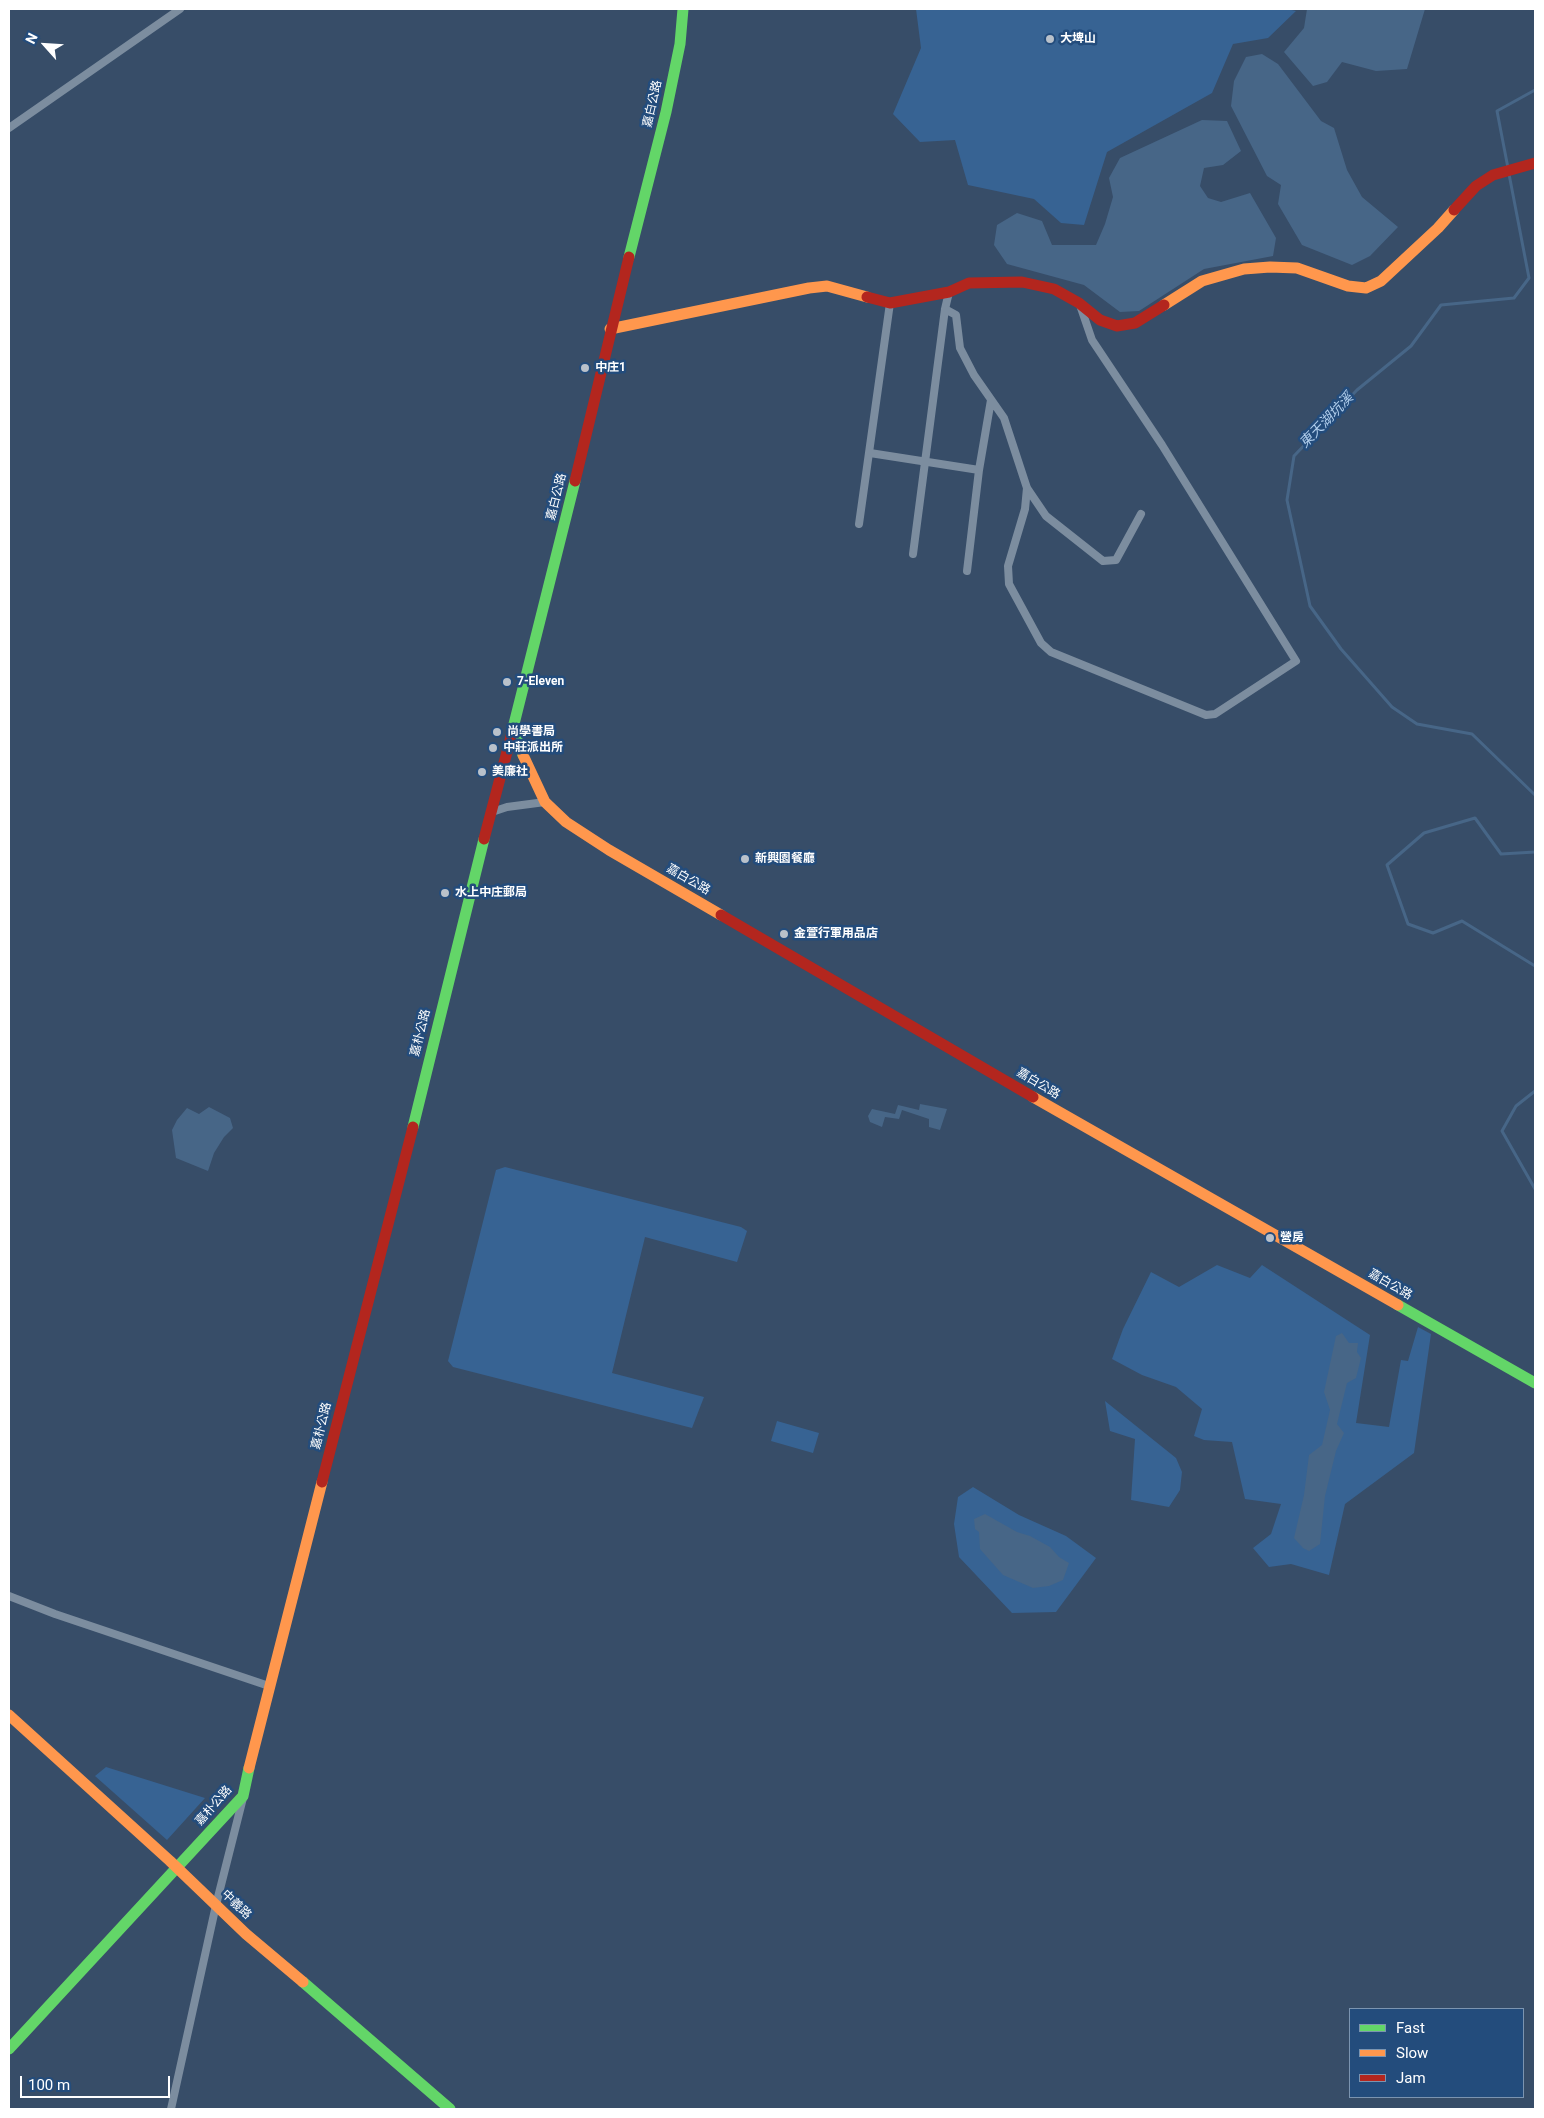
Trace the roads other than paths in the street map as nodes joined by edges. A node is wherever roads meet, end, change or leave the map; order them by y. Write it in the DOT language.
graph roads {
  1 [pos="180,9"];
  2 [pos="683,9"];
  3 [pos="9,128"];
  4 [pos="1535,163"];
  5 [pos="949,292"];
  6 [pos="890,303"];
  7 [pos="1079,303"];
  8 [pos="945,309"];
  9 [pos="610,329"];
  10 [pos="991,400"];
  11 [pos="870,453"];
  12 [pos="926,462"];
  13 [pos="979,470"];
  14 [pos="1027,488"];
  15 [pos="1141,514"];
  16 [pos="859,524"];
  17 [pos="913,554"];
  18 [pos="967,571"];
  19 [pos="513,728"];
  20 [pos="545,802"];
  21 [pos="492,812"];
  22 [pos="1535,1383"];
  23 [pos="9,1596"];
  24 [pos="269,1686"];
  25 [pos="9,1715"];
  26 [pos="243,1796"];
  27 [pos="178,1868"];
  28 [pos="216,1905"];
  29 [pos="9,2049"];
  30 [pos="171,2109"];
  31 [pos="450,2109"];
  1 -- 3 [label="street"];
  2 -- 9 [label="main road, 嘉白公路"];
  4 -- 7 [label="main road"];
  5 -- 6 [label="main road"];
  5 -- 7 [label="main road"];
  5 -- 8 [label="street"];
  6 -- 9 [label="main road"];
  6 -- 11 [label="street"];
  7 -- 14 [label="street"];
  8 -- 10 [label="street"];
  8 -- 12 [label="street"];
  9 -- 19 [label="main road, 嘉白公路"];
  10 -- 13 [label="street"];
  10 -- 14 [label="street"];
  11 -- 12 [label="street"];
  11 -- 16 [label="street"];
  12 -- 13 [label="street"];
  12 -- 17 [label="street"];
  13 -- 18 [label="street"];
  14 -- 15 [label="street"];
  19 -- 20 [label="main road, 嘉白公路"];
  19 -- 21 [label="main road, 嘉朴公路"];
  20 -- 21 [label="street"];
  20 -- 22 [label="main road, 嘉白公路"];
  21 -- 24 [label="main road, 嘉朴公路"];
  23 -- 24 [label="street"];
  24 -- 26 [label="main road, 嘉朴公路"];
  25 -- 27 [label="main road, 中義路"];
  26 -- 27 [label="main road, 嘉朴公路"];
  26 -- 28 [label="street"];
  27 -- 28 [label="main road, 中義路"];
  27 -- 29 [label="main road, 嘉朴公路"];
  28 -- 30 [label="street"];
  28 -- 31 [label="main road, 中義路"];
}
